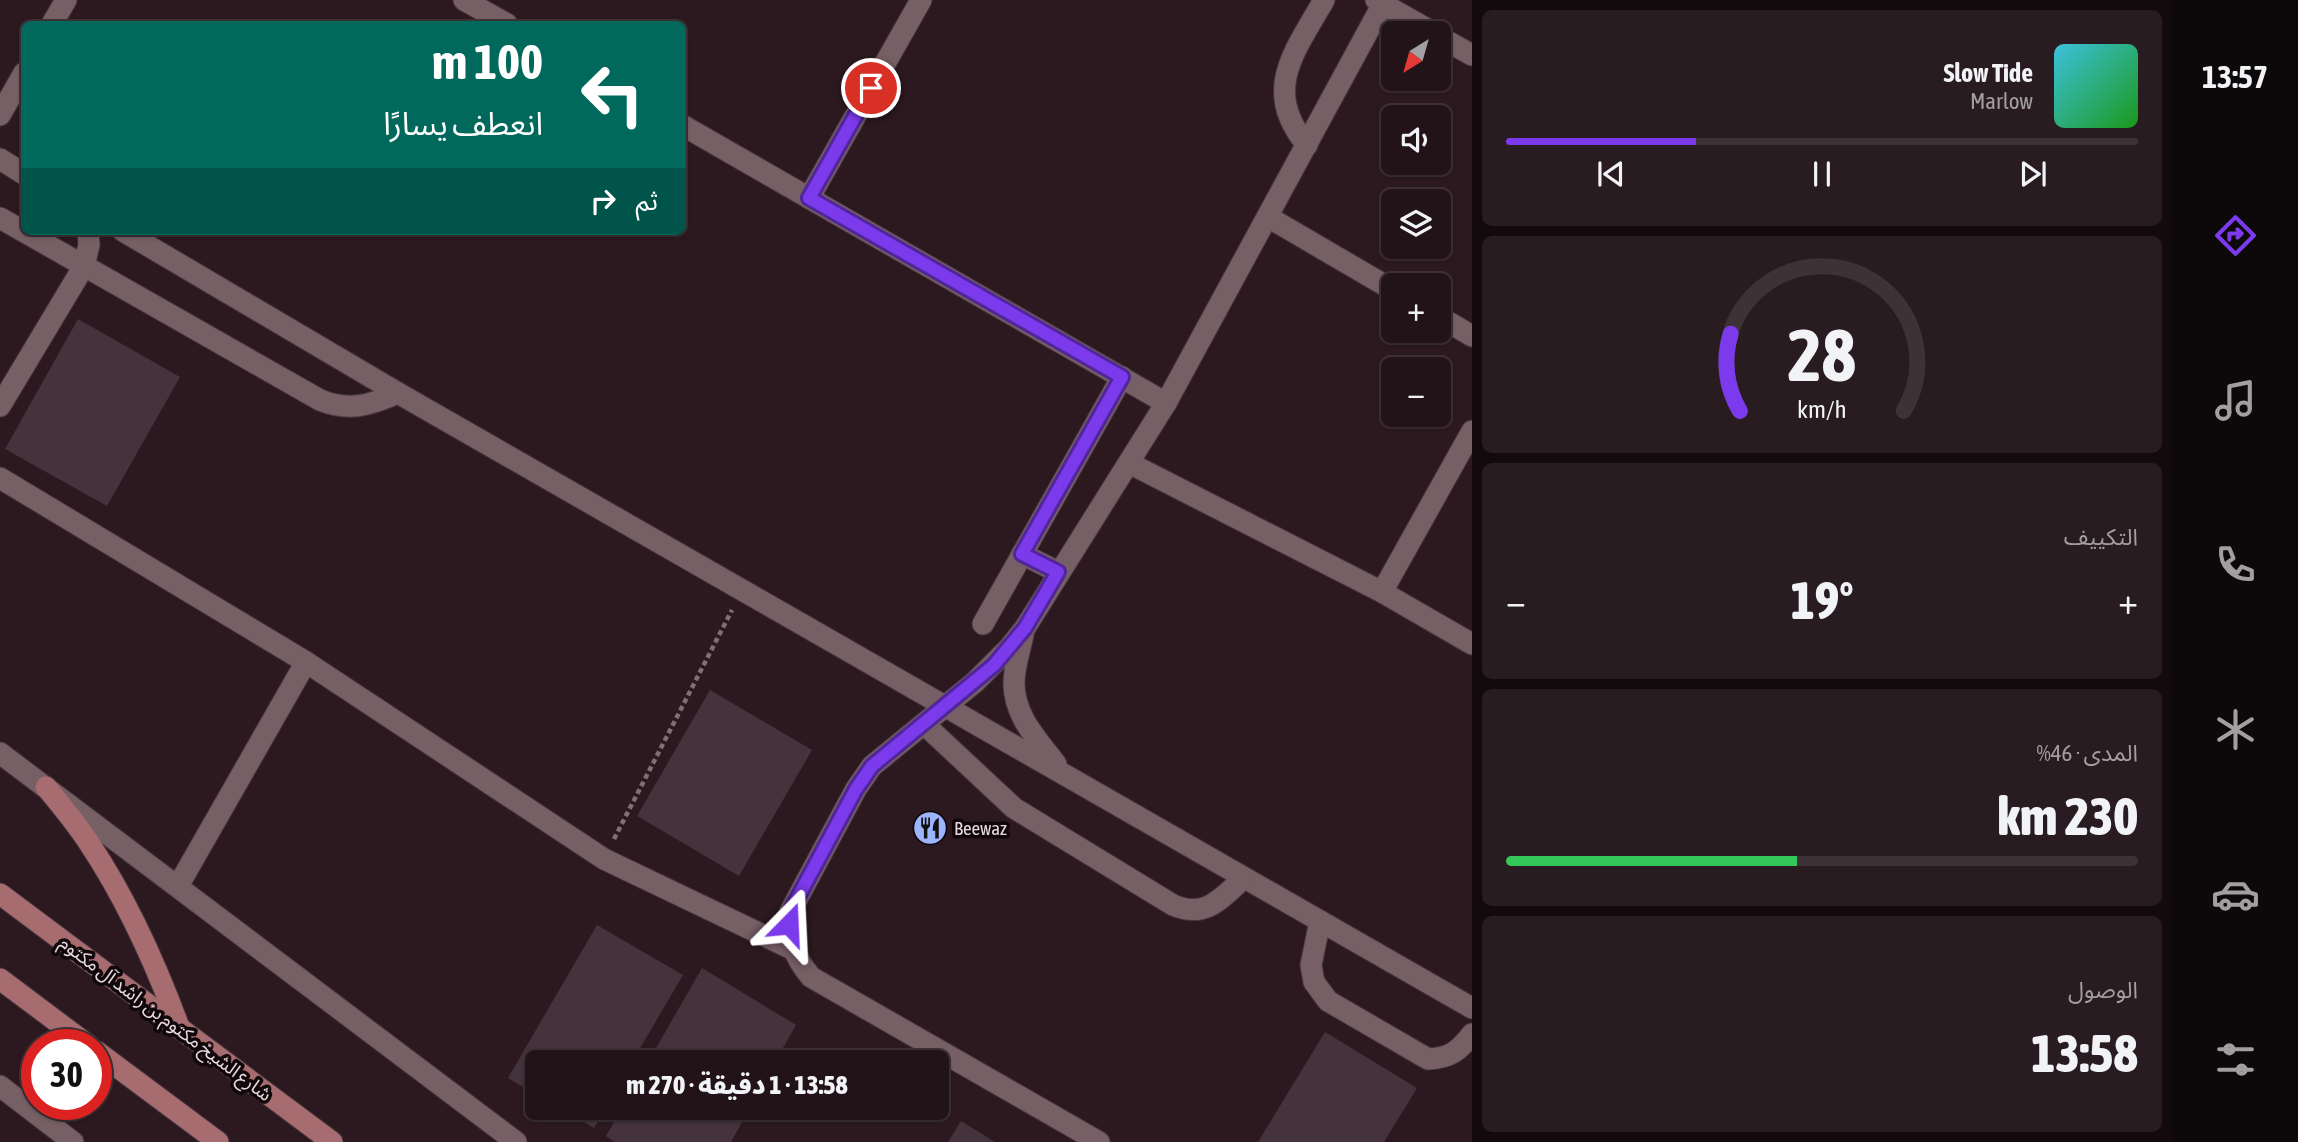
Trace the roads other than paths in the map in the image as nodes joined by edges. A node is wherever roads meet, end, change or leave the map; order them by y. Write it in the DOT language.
graph roads {
  1 [pos="66,0"];
  2 [pos="464,0"];
  3 [pos="922,0"];
  4 [pos="1324,0"];
  5 [pos="1381,1"];
  6 [pos="54,21"];
  7 [pos="502,21"];
  8 [pos="1414,21"];
  9 [pos="1451,43"];
  10 [pos="1472,55"];
  11 [pos="21,78"];
  12 [pos="0,115"];
  13 [pos="686,127"];
  14 [pos="1307,145"];
  15 [pos="0,159"];
  16 [pos="21,172"];
  17 [pos="809,198"];
  18 [pos="1268,217"];
  19 [pos="0,218"];
  20 [pos="21,230"];
  21 [pos="30,235"];
  22 [pos="88,235"];
  23 [pos="130,235"];
  24 [pos="84,266"];
  25 [pos="1381,283"];
  26 [pos="1451,324"];
  27 [pos="1472,336"];
  28 [pos="1122,377"];
  29 [pos="398,393"];
  30 [pos="1167,403"];
  31 [pos="0,406"];
  32 [pos="1472,431"];
  33 [pos="1129,463"];
  34 [pos="0,478"];
  35 [pos="1022,554"];
  36 [pos="1058,572"];
  37 [pos="1382,592"];
  38 [pos="983,624"];
  39 [pos="1025,628"];
  40 [pos="1472,644"];
  41 [pos="306,662"];
  42 [pos="947,706"];
  43 [pos="924,724"];
  44 [pos="0,753"];
  45 [pos="1063,774"];
  46 [pos="47,787"];
  47 [pos="1244,878"];
  48 [pos="178,887"];
  49 [pos="0,894"];
  50 [pos="1320,921"];
  51 [pos="792,949"];
  52 [pos="0,979"];
  53 [pos="1472,1008"];
  54 [pos="179,1027"];
  55 [pos="67,1029"];
  56 [pos="1472,1034"];
  57 [pos="112,1063"];
  58 [pos="0,1086"];
  59 [pos="73,1140"];
  60 [pos="218,1142"];
  61 [pos="332,1142"];
  62 [pos="516,1142"];
  63 [pos="1099,1142"];
  1 -- 6 [label="street"];
  2 -- 7 [label="street"];
  3 -- 17 [label="street"];
  4 -- 14 [label="street"];
  5 -- 8 [label="street"];
  5 -- 14 [label="street"];
  9 -- 10 [label="street"];
  11 -- 12 [label="street"];
  13 -- 17 [label="street"];
  14 -- 18 [label="street"];
  15 -- 16 [label="street"];
  17 -- 28 [label="street"];
  18 -- 25 [label="street"];
  18 -- 30 [label="street"];
  19 -- 20 [label="street"];
  21 -- 24 [label="street"];
  22 -- 24 [label="street"];
  23 -- 29 [label="street"];
  24 -- 29 [label="street"];
  24 -- 31 [label="street"];
  26 -- 27 [label="street"];
  28 -- 30 [label="street"];
  28 -- 35 [label="street"];
  29 -- 42 [label="street"];
  30 -- 33 [label="street"];
  32 -- 37 [label="street"];
  33 -- 36 [label="street"];
  33 -- 37 [label="street"];
  34 -- 41 [label="street"];
  35 -- 36 [label="street"];
  35 -- 38 [label="street"];
  36 -- 39 [label="street"];
  37 -- 40 [label="street"];
  39 -- 42 [label="street"];
  39 -- 45 [label="street"];
  41 -- 48 [label="street"];
  41 -- 51 [label="street"];
  42 -- 43 [label="street"];
  42 -- 45 [label="street"];
  43 -- 47 [label="street"];
  43 -- 51 [label="street"];
  44 -- 46 [label="street"];
  45 -- 47 [label="street"];
  46 -- 48 [label="street"];
  46 -- 54 [label="main road"];
  47 -- 50 [label="street"];
  48 -- 62 [label="street"];
  49 -- 54 [label="main road, شارع الشيخ مكتوم بن راشد آل مكتوم"];
  50 -- 53 [label="street"];
  50 -- 56 [label="street"];
  51 -- 63 [label="street"];
  52 -- 55 [label="main road"];
  54 -- 61 [label="main road, شارع الشيخ مكتوم بن راشد آل مكتوم"];
  57 -- 60 [label="main road"];
  58 -- 59 [label="street"];
}
